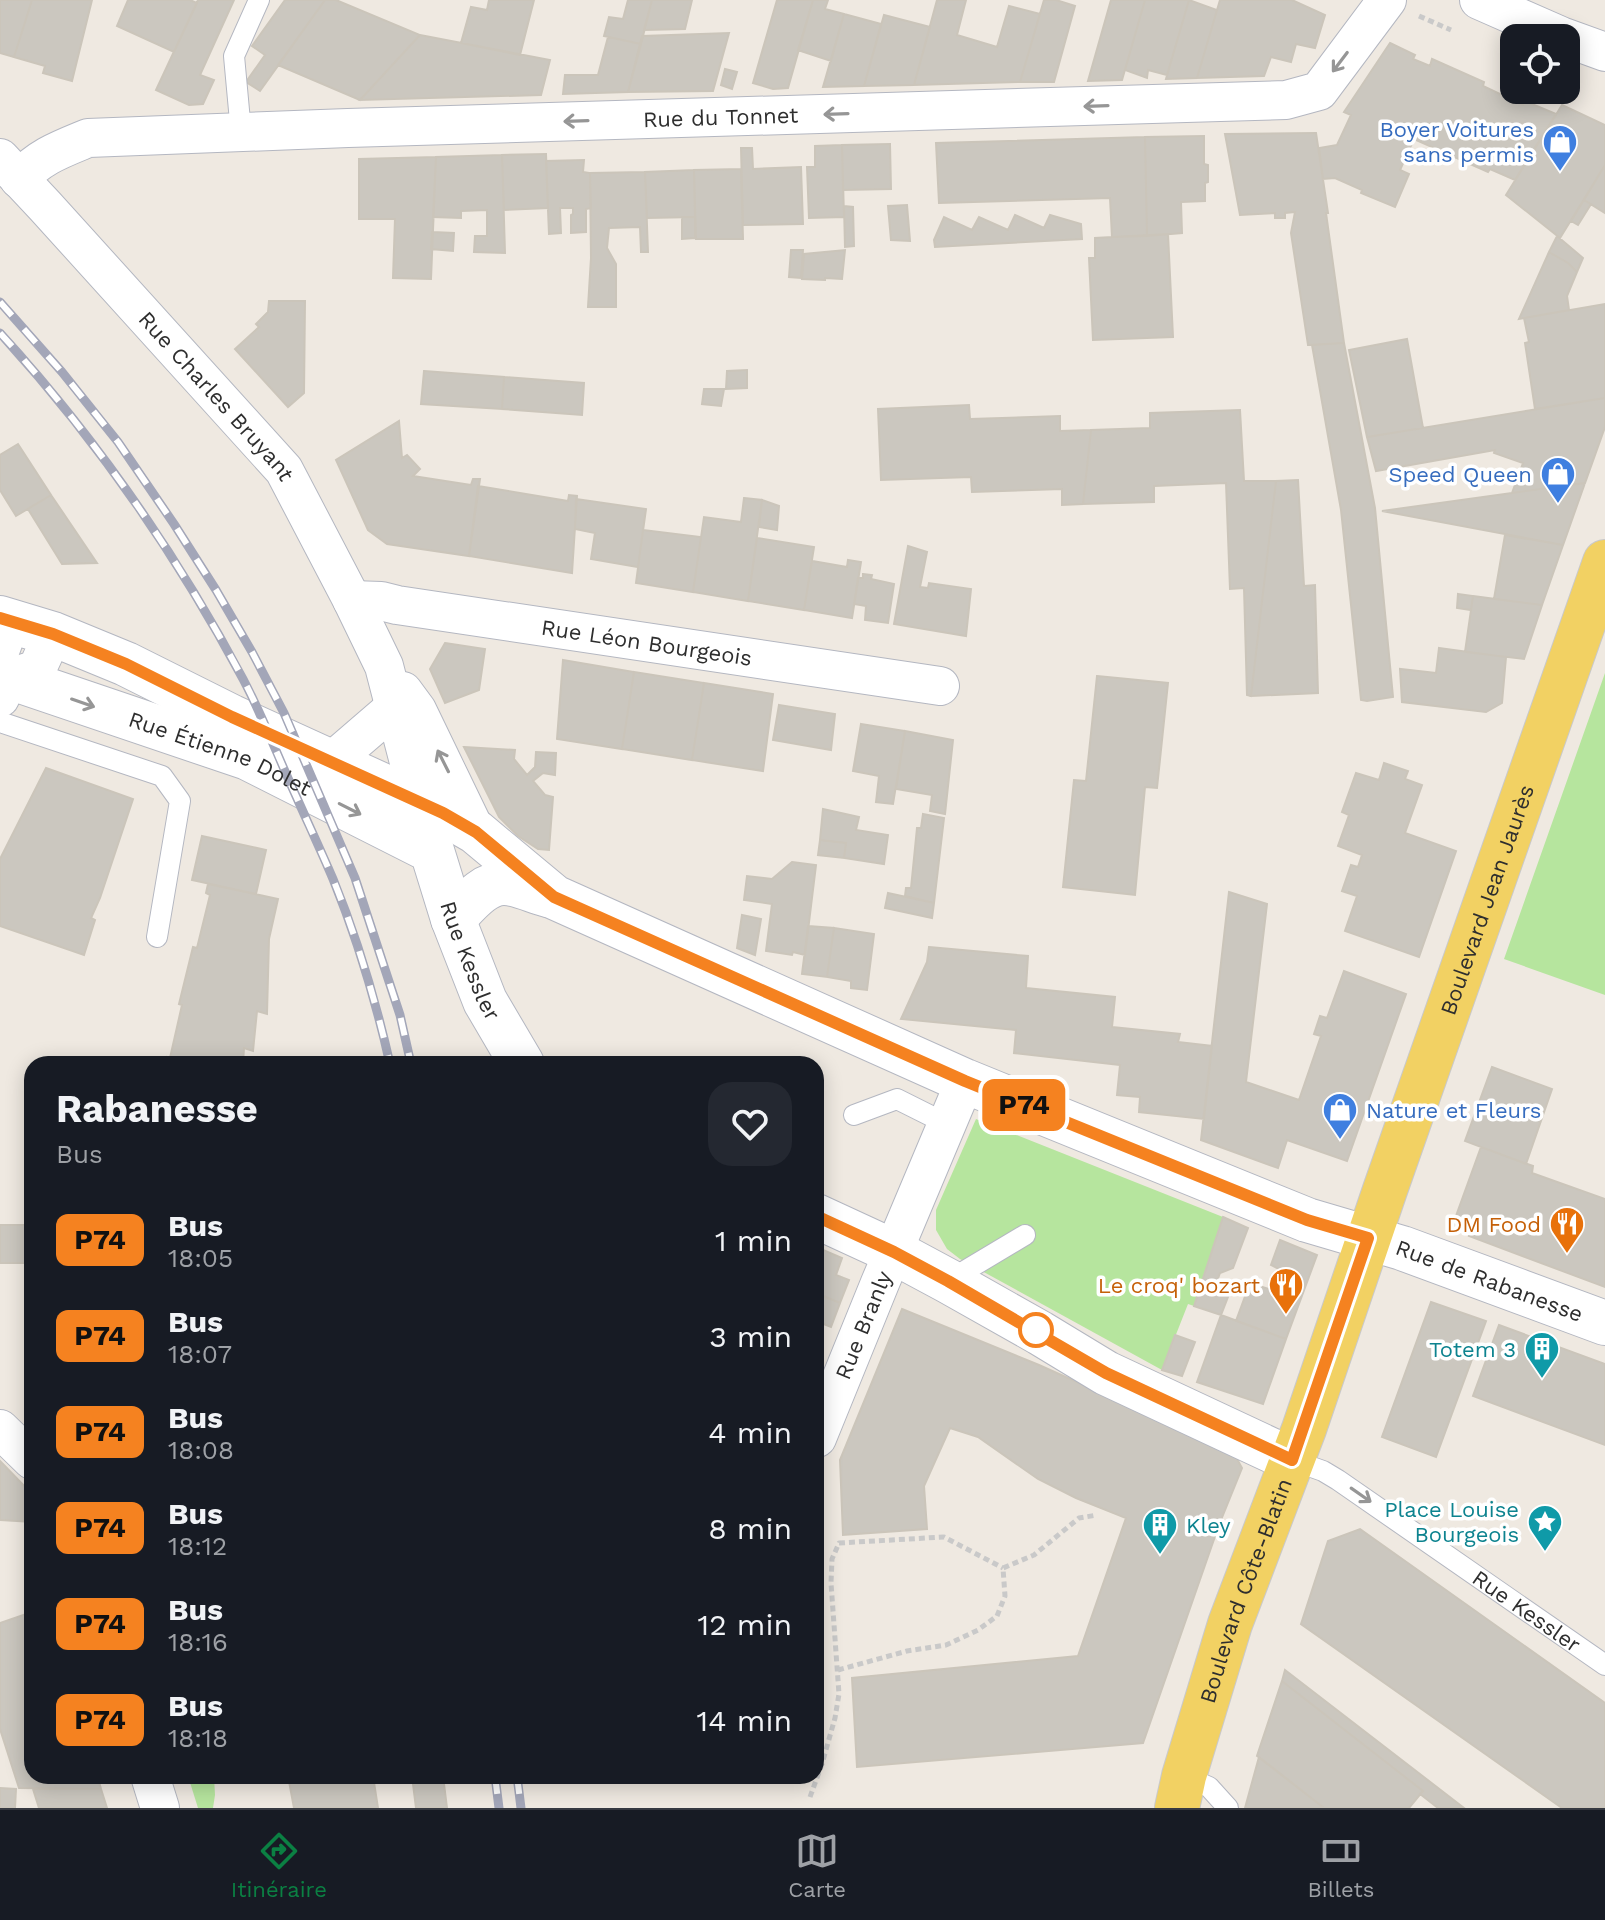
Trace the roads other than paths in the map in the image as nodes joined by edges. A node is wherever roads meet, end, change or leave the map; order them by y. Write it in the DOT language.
graph roads {
  1 [pos="259,0"];
  2 [pos="1479,0"];
  3 [pos="1386,1"];
  4 [pos="1605,52"];
  5 [pos="241,132"];
  6 [pos="10,169"];
  7 [pos="1605,562"];
  8 [pos="352,600"];
  9 [pos="3,657"];
  10 [pos="384,666"];
  11 [pos="940,686"];
  12 [pos="395,707"];
  13 [pos="0,722"];
  14 [pos="330,763"];
  15 [pos="438,823"];
  16 [pos="554,897"];
  17 [pos="453,919"];
  18 [pos="157,937"];
  19 [pos="517,1056"];
  20 [pos="965,1081"];
  21 [pos="854,1115"];
  22 [pos="947,1124"];
  23 [pos="824,1220"];
  24 [pos="1025,1235"];
  25 [pos="1368,1238"];
  26 [pos="894,1252"];
  27 [pos="948,1281"];
  28 [pos="1605,1323"];
  29 [pos="824,1421"];
  30 [pos="0,1429"];
  31 [pos="24,1452"];
  32 [pos="1292,1460"];
  33 [pos="1605,1665"];
  34 [pos="152,1784"];
  35 [pos="1180,1792"];
  36 [pos="160,1808"];
  37 [pos="1228,1808"];
  1 -- 5 [label="lane"];
  2 -- 4 [label="street"];
  3 -- 5 [label="street, Rue du Tonnet, one-way"];
  5 -- 6 [label="street, Rue du Tonnet"];
  6 -- 8 [label="street, Rue Charles Bruyant"];
  7 -- 25 [label="main road, Boulevard Jean Jaurès"];
  8 -- 10 [label="street, Rue Charles Bruyant"];
  8 -- 11 [label="street, Rue Léon Bourgeois"];
  9 -- 14 [label="main road, Rue Étienne Dolet"];
  9 -- 15 [label="main road, Rue Étienne Dolet, one-way"];
  10 -- 12 [label="street, Rue Charles Bruyant"];
  15 -- 10 [label="street, Rue Charles Bruyant, one-way"];
  12 -- 14 [label="street"];
  12 -- 15 [label="street, Rue Charles Bruyant"];
  13 -- 18 [label="lane"];
  14 -- 15 [label="main road, Rue Étienne Dolet"];
  15 -- 16 [label="main road, Rue de Rabanesse"];
  15 -- 17 [label="main road, Rue Kessler"];
  16 -- 17 [label="main road"];
  16 -- 20 [label="main road, Rue de Rabanesse"];
  17 -- 19 [label="main road, Rue Kessler"];
  20 -- 22 [label="street, Rue Branly"];
  20 -- 25 [label="main road, Rue de Rabanesse"];
  21 -- 22 [label="lane"];
  22 -- 26 [label="street, Rue Branly"];
  23 -- 26 [label="main road, Rue Kessler"];
  24 -- 27 [label="lane"];
  25 -- 28 [label="main road, Rue de Rabanesse"];
  25 -- 32 [label="main road, Boulevard Côte-Blatin"];
  26 -- 27 [label="main road, Rue Kessler"];
  26 -- 29 [label="street, Rue Branly"];
  27 -- 32 [label="main road, Rue Kessler"];
  30 -- 31 [label="street"];
  32 -- 33 [label="lane, Rue Kessler, one-way"];
  32 -- 35 [label="main road, Boulevard Côte-Blatin"];
  34 -- 36 [label="street"];
  35 -- 37 [label="lane"];
}
